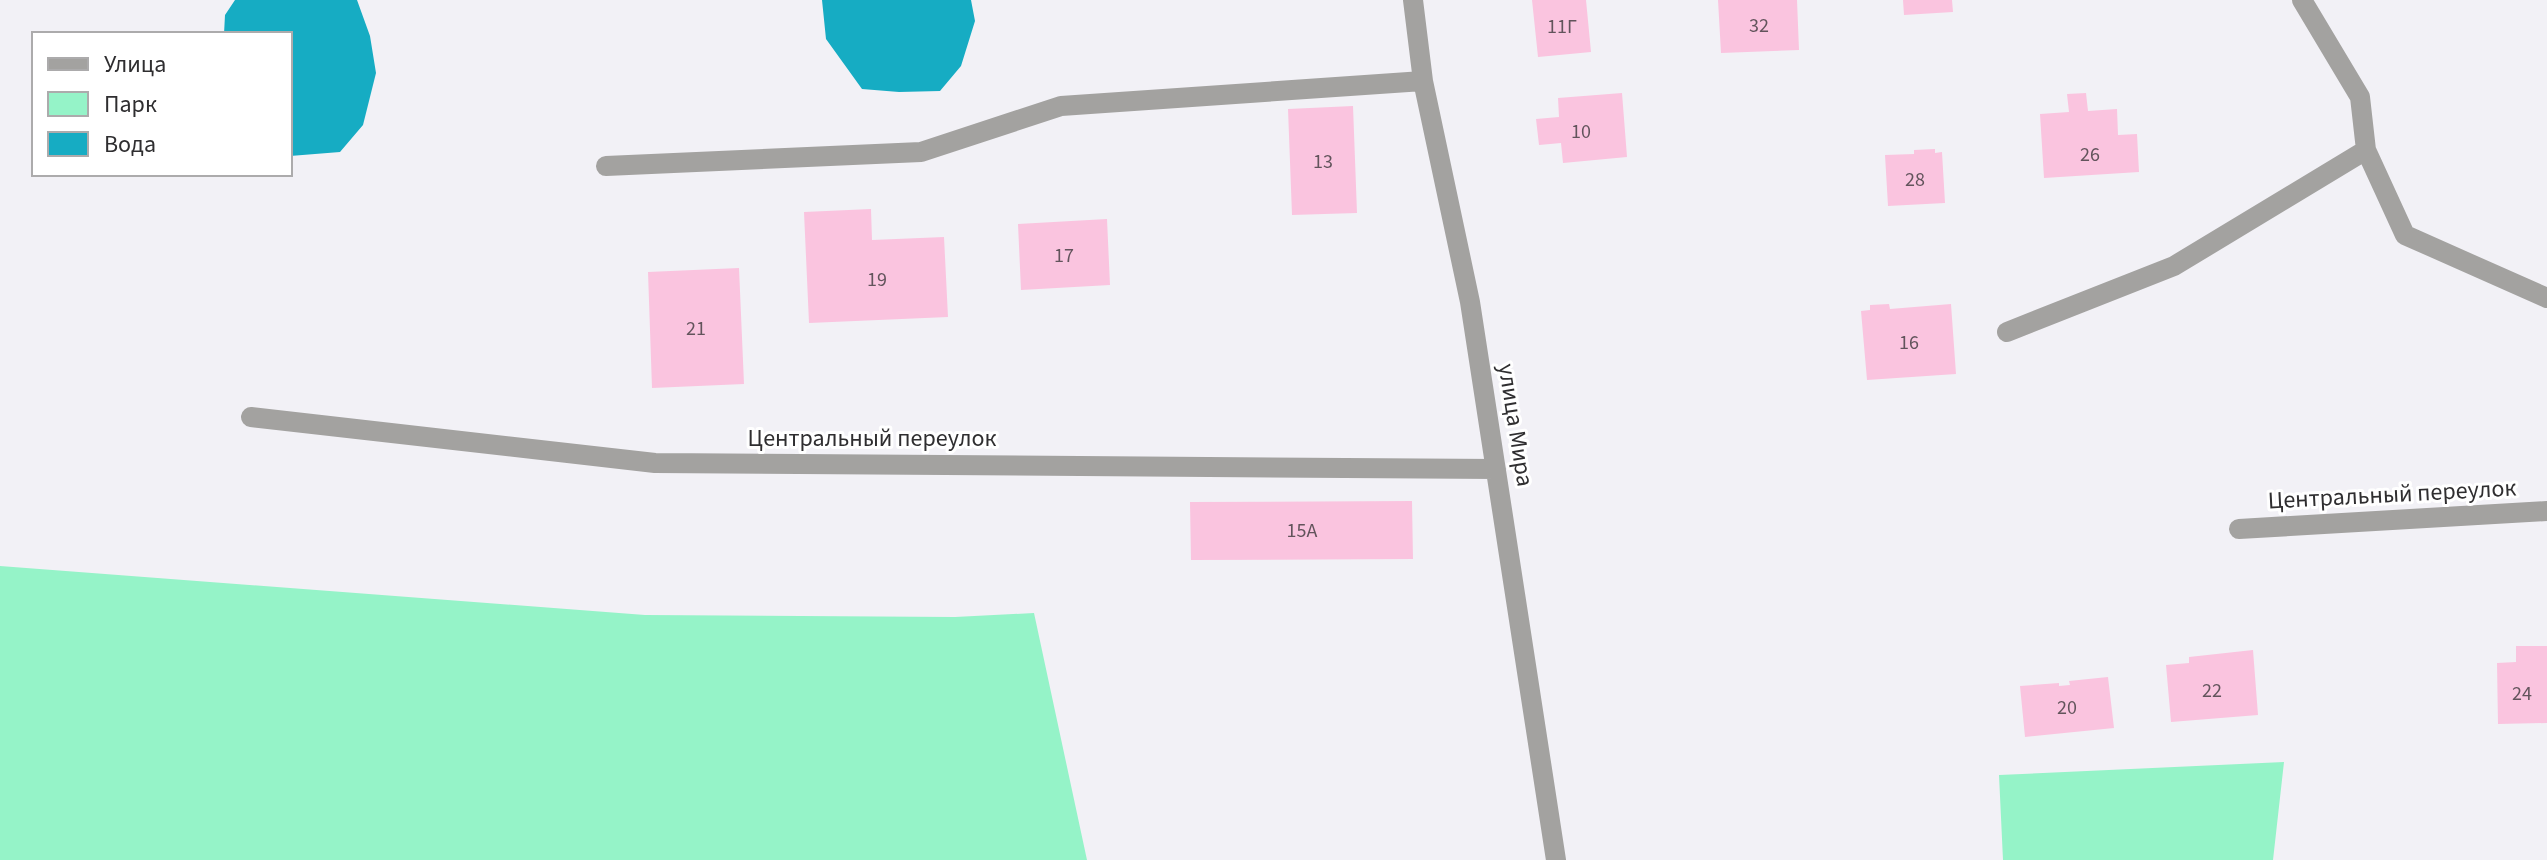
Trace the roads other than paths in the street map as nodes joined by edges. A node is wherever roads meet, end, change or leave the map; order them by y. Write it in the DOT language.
graph roads {
  1 [pos="1413,0"];
  2 [pos="2302,0"];
  3 [pos="1423,81"];
  4 [pos="2366,150"];
  5 [pos="606,166"];
  6 [pos="2547,298"];
  7 [pos="2007,332"];
  8 [pos="251,417"];
  9 [pos="1496,469"];
  10 [pos="2547,511"];
  11 [pos="2239,529"];
  12 [pos="1556,860"];
  1 -- 3 [label="street, улица Мира"];
  2 -- 4 [label="street"];
  3 -- 5 [label="street"];
  3 -- 9 [label="street, улица Мира"];
  4 -- 6 [label="street"];
  4 -- 7 [label="street"];
  8 -- 9 [label="street, Центральный переулок"];
  9 -- 12 [label="street, улица Мира"];
  10 -- 11 [label="street, Центральный переулок"];
}
